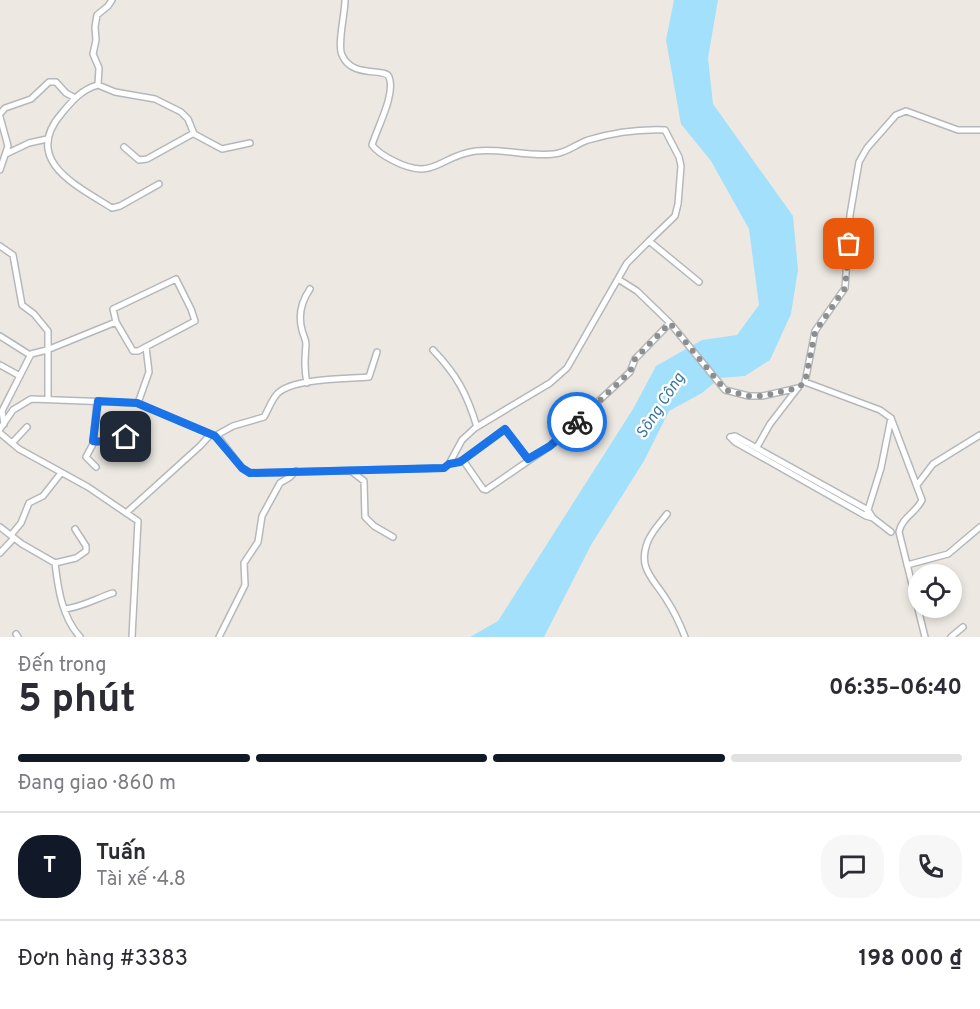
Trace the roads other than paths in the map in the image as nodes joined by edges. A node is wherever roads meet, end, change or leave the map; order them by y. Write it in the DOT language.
graph roads {
  1 [pos="112,0"];
  2 [pos="345,0"];
  3 [pos="98,85"];
  4 [pos="75,98"];
  5 [pos="0,115"];
  6 [pos="980,130"];
  7 [pos="194,133"];
  8 [pos="47,139"];
  9 [pos="250,143"];
  10 [pos="124,147"];
  11 [pos="6,154"];
  12 [pos="0,170"];
  13 [pos="159,184"];
  14 [pos="649,242"];
  15 [pos="0,246"];
  16 [pos="618,279"];
  17 [pos="699,282"];
  18 [pos="310,289"];
  19 [pos="116,322"];
  20 [pos="670,323"];
  21 [pos="0,336"];
  22 [pos="146,347"];
  23 [pos="47,350"];
  24 [pos="433,350"];
  25 [pos="377,352"];
  26 [pos="30,355"];
  27 [pos="0,364"];
  28 [pos="20,376"];
  29 [pos="805,382"];
  30 [pos="307,383"];
  31 [pos="798,388"];
  32 [pos="48,399"];
  33 [pos="98,401"];
  34 [pos="138,403"];
  35 [pos="891,418"];
  36 [pos="2,426"];
  37 [pos="27,427"];
  38 [pos="477,427"];
  39 [pos="132,432"];
  40 [pos="0,433"];
  41 [pos="213,435"];
  42 [pos="980,435"];
  43 [pos="93,441"];
  44 [pos="12,443"];
  45 [pos="757,447"];
  46 [pos="528,459"];
  47 [pos="463,460"];
  48 [pos="449,464"];
  49 [pos="96,466"];
  50 [pos="350,470"];
  51 [pos="296,471"];
  52 [pos="61,473"];
  53 [pos="916,482"];
  54 [pos="126,513"];
  55 [pos="867,513"];
  56 [pos="667,514"];
  57 [pos="0,527"];
  58 [pos="980,527"];
  59 [pos="75,529"];
  60 [pos="896,535"];
  61 [pos="13,536"];
  62 [pos="393,537"];
  63 [pos="0,554"];
  64 [pos="55,563"];
  65 [pos="907,565"];
  66 [pos="113,593"];
  67 [pos="65,609"];
  68 [pos="963,627"];
  69 [pos="80,637"];
  70 [pos="132,637"];
  71 [pos="219,637"];
  72 [pos="685,637"];
  73 [pos="925,637"];
  74 [pos="951,637"];
  1 -- 3 [label="street"];
  2 -- 14 [label="street"];
  3 -- 4 [label="street"];
  3 -- 7 [label="street"];
  4 -- 5 [label="street"];
  4 -- 8 [label="street"];
  5 -- 11 [label="street"];
  6 -- 29 [label="street"];
  7 -- 9 [label="street"];
  7 -- 10 [label="street"];
  8 -- 11 [label="street"];
  8 -- 13 [label="street"];
  11 -- 12 [label="street"];
  14 -- 16 [label="street"];
  14 -- 17 [label="street"];
  15 -- 23 [label="street"];
  16 -- 20 [label="street"];
  16 -- 38 [label="street"];
  18 -- 30 [label="street"];
  19 -- 22 [label="street"];
  19 -- 22 [label="street"];
  19 -- 23 [label="street"];
  20 -- 31 [label="street"];
  20 -- 46 [label="street"];
  21 -- 26 [label="street"];
  22 -- 34 [label="street"];
  23 -- 26 [label="street"];
  23 -- 32 [label="street"];
  24 -- 38 [label="street"];
  25 -- 30 [label="street"];
  26 -- 28 [label="street"];
  27 -- 28 [label="street"];
  28 -- 36 [label="street"];
  29 -- 31 [label="street"];
  29 -- 35 [label="street"];
  30 -- 41 [label="street"];
  31 -- 45 [label="street"];
  32 -- 33 [label="street"];
  32 -- 36 [label="street"];
  33 -- 34 [label="street"];
  33 -- 43 [label="street"];
  34 -- 41 [label="street"];
  35 -- 53 [label="street"];
  35 -- 55 [label="street"];
  37 -- 44 [label="street"];
  38 -- 48 [label="street"];
  39 -- 43 [label="street"];
  40 -- 44 [label="street"];
  41 -- 51 [label="street"];
  41 -- 54 [label="street"];
  42 -- 53 [label="street"];
  43 -- 49 [label="street"];
  44 -- 52 [label="street"];
  45 -- 55 [label="street"];
  45 -- 55 [label="street"];
  46 -- 47 [label="street"];
  46 -- 47 [label="street"];
  47 -- 48 [label="street"];
  48 -- 50 [label="street"];
  50 -- 51 [label="street"];
  50 -- 62 [label="street"];
  51 -- 71 [label="street"];
  52 -- 54 [label="street"];
  52 -- 61 [label="street"];
  53 -- 60 [label="street"];
  54 -- 70 [label="street"];
  55 -- 60 [label="street"];
  56 -- 72 [label="street"];
  57 -- 61 [label="street"];
  58 -- 65 [label="street"];
  59 -- 64 [label="street"];
  60 -- 65 [label="street"];
  61 -- 63 [label="street"];
  61 -- 64 [label="street"];
  64 -- 67 [label="street"];
  65 -- 73 [label="street"];
  66 -- 67 [label="street"];
  67 -- 69 [label="street"];
  68 -- 74 [label="street"];
}
